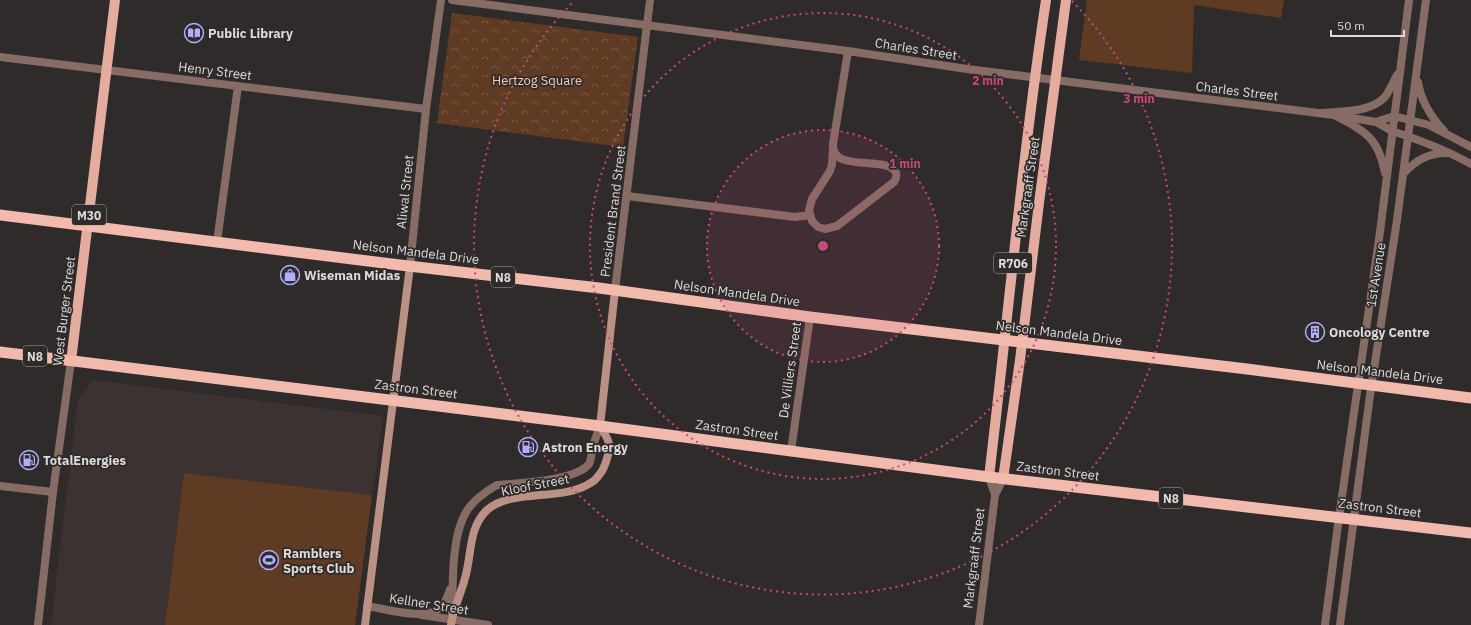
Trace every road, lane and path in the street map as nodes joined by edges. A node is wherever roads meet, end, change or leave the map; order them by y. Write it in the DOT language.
graph roads {
  1 [pos="115,0"];
  2 [pos="441,0"];
  3 [pos="452,0"];
  4 [pos="650,0"];
  5 [pos="1046,0"];
  6 [pos="1066,0"];
  7 [pos="1409,0"];
  8 [pos="1426,0"];
  9 [pos="646,26"];
  10 [pos="848,51"];
  11 [pos="0,56"];
  12 [pos="1400,68"];
  13 [pos="107,70"];
  14 [pos="1416,74"];
  15 [pos="1034,76"];
  16 [pos="1055,79"];
  17 [pos="238,86"];
  18 [pos="426,109"];
  19 [pos="1321,113"];
  20 [pos="1334,115"];
  21 [pos="1394,116"];
  22 [pos="1410,120"];
  23 [pos="1376,122"];
  24 [pos="1392,131"];
  25 [pos="1446,133"];
  26 [pos="1408,136"];
  27 [pos="1471,147"];
  28 [pos="833,148"];
  29 [pos="1451,153"];
  30 [pos="1471,164"];
  31 [pos="1403,174"];
  32 [pos="1386,180"];
  33 [pos="627,196"];
  34 [pos="0,214"];
  35 [pos="810,215"];
  36 [pos="88,226"];
  37 [pos="216,242"];
  38 [pos="410,266"];
  39 [pos="615,290"];
  40 [pos="810,317"];
  41 [pos="1005,341"];
  42 [pos="1022,343"];
  43 [pos="0,352"];
  44 [pos="71,361"];
  45 [pos="1358,384"];
  46 [pos="1372,386"];
  47 [pos="1471,398"];
  48 [pos="392,400"];
  49 [pos="600,426"];
  50 [pos="791,451"];
  51 [pos="989,477"];
  52 [pos="1003,478"];
  53 [pos="0,486"];
  54 [pos="53,492"];
  55 [pos="995,495"];
  56 [pos="1339,517"];
  57 [pos="1355,520"];
  58 [pos="1471,533"];
  59 [pos="453,578"];
  60 [pos="367,606"];
  61 [pos="420,614"];
  62 [pos="452,622"];
  63 [pos="38,625"];
  64 [pos="365,625"];
  65 [pos="488,625"];
  66 [pos="979,625"];
  67 [pos="1326,625"];
  68 [pos="1340,625"];
  1 -- 13 [label="main road, West Burger Street / M30"];
  2 -- 18 [label="street, Aliwal Street"];
  3 -- 9 [label="street, Charles Street"];
  4 -- 9 [label="street, President Brand Street"];
  5 -- 15 [label="main road, Markgraaff Street / R706"];
  6 -- 16 [label="main road, Markgraaff Street / R706"];
  7 -- 12 [label="street, 1st Avenue"];
  8 -- 14 [label="street, 1st Avenue"];
  9 -- 10 [label="street, Charles Street"];
  9 -- 33 [label="street, President Brand Street"];
  10 -- 15 [label="street, Charles Street"];
  10 -- 28 [label="street"];
  11 -- 13 [label="street, Henry Street"];
  12 -- 19 [label="street"];
  12 -- 21 [label="street, 1st Avenue"];
  13 -- 17 [label="street, Henry Street"];
  13 -- 36 [label="main road, West Burger Street / M30"];
  14 -- 22 [label="street, 1st Avenue"];
  14 -- 25 [label="street"];
  15 -- 16 [label="street, Charles Street"];
  15 -- 41 [label="main road, Markgraaff Street / R706"];
  16 -- 19 [label="street, Charles Street"];
  16 -- 42 [label="main road, Markgraaff Street / R706"];
  17 -- 18 [label="street, Henry Street"];
  17 -- 37 [label="street"];
  18 -- 38 [label="street, Aliwal Street"];
  19 -- 20 [label="street, Charles Street"];
  20 -- 23 [label="street, Charles Street"];
  20 -- 32 [label="street"];
  21 -- 22 [label="street"];
  21 -- 23 [label="street"];
  21 -- 24 [label="street, 1st Avenue"];
  22 -- 25 [label="street"];
  22 -- 26 [label="street, 1st Avenue"];
  23 -- 24 [label="street"];
  24 -- 26 [label="street"];
  24 -- 32 [label="street, 1st Avenue"];
  25 -- 27 [label="street"];
  26 -- 29 [label="street"];
  26 -- 31 [label="street, 1st Avenue"];
  28 -- 35 [label="street"];
  28 -- 35 [label="street"];
  29 -- 30 [label="street"];
  29 -- 31 [label="street"];
  31 -- 46 [label="street, 1st Avenue"];
  32 -- 45 [label="street, 1st Avenue"];
  33 -- 35 [label="street"];
  33 -- 39 [label="street, President Brand Street"];
  34 -- 36 [label="highway, Nelson Mandela Drive / N8"];
  36 -- 37 [label="highway, Nelson Mandela Drive / N8"];
  36 -- 44 [label="main road, West Burger Street / M30"];
  37 -- 38 [label="highway, Nelson Mandela Drive / N8"];
  38 -- 39 [label="highway, Nelson Mandela Drive / N8"];
  38 -- 48 [label="main road, Aliwal Street"];
  39 -- 40 [label="highway, Nelson Mandela Drive / N8"];
  39 -- 49 [label="main road, President Brand Street"];
  40 -- 41 [label="highway, Nelson Mandela Drive / N8"];
  40 -- 50 [label="street, De Villiers Street"];
  41 -- 42 [label="highway, Nelson Mandela Drive / N8"];
  41 -- 51 [label="main road, Markgraaff Street / R706"];
  42 -- 45 [label="highway, Nelson Mandela Drive / N8"];
  42 -- 52 [label="main road, Markgraaff Street / R706"];
  43 -- 44 [label="highway, Zastron Street / N8"];
  44 -- 48 [label="highway, Zastron Street / N8"];
  44 -- 54 [label="street, West Burger Street"];
  45 -- 46 [label="highway, Nelson Mandela Drive / N8"];
  45 -- 56 [label="street, 1st Avenue"];
  46 -- 47 [label="highway, Nelson Mandela Drive / N8"];
  46 -- 57 [label="street, 1st Avenue"];
  48 -- 49 [label="highway, Zastron Street / N8"];
  48 -- 60 [label="main road, Aliwal Street"];
  49 -- 50 [label="highway, Zastron Street / N8"];
  49 -- 59 [label="street, Kloof Street"];
  49 -- 62 [label="main road, Kloof Street"];
  50 -- 51 [label="highway, Zastron Street / N8"];
  51 -- 52 [label="highway, Zastron Street / N8"];
  51 -- 55 [label="street, Markgraaff Street"];
  52 -- 55 [label="street, Markgraaff Street"];
  52 -- 56 [label="highway, Zastron Street / N8"];
  53 -- 54 [label="street"];
  54 -- 63 [label="street, West Burger Street"];
  55 -- 66 [label="street, Markgraaff Street"];
  56 -- 57 [label="highway, Zastron Street / N8"];
  56 -- 67 [label="street, 1st Avenue"];
  57 -- 58 [label="highway, Zastron Street / N8"];
  57 -- 68 [label="street, 1st Avenue"];
  59 -- 61 [label="street"];
  59 -- 62 [label="street, Kloof Street"];
  60 -- 61 [label="street, Kellner Street"];
  60 -- 64 [label="main road, Aliwal Street"];
  61 -- 62 [label="street, Kellner Street"];
  62 -- 65 [label="street, Kellner Street"];
}
